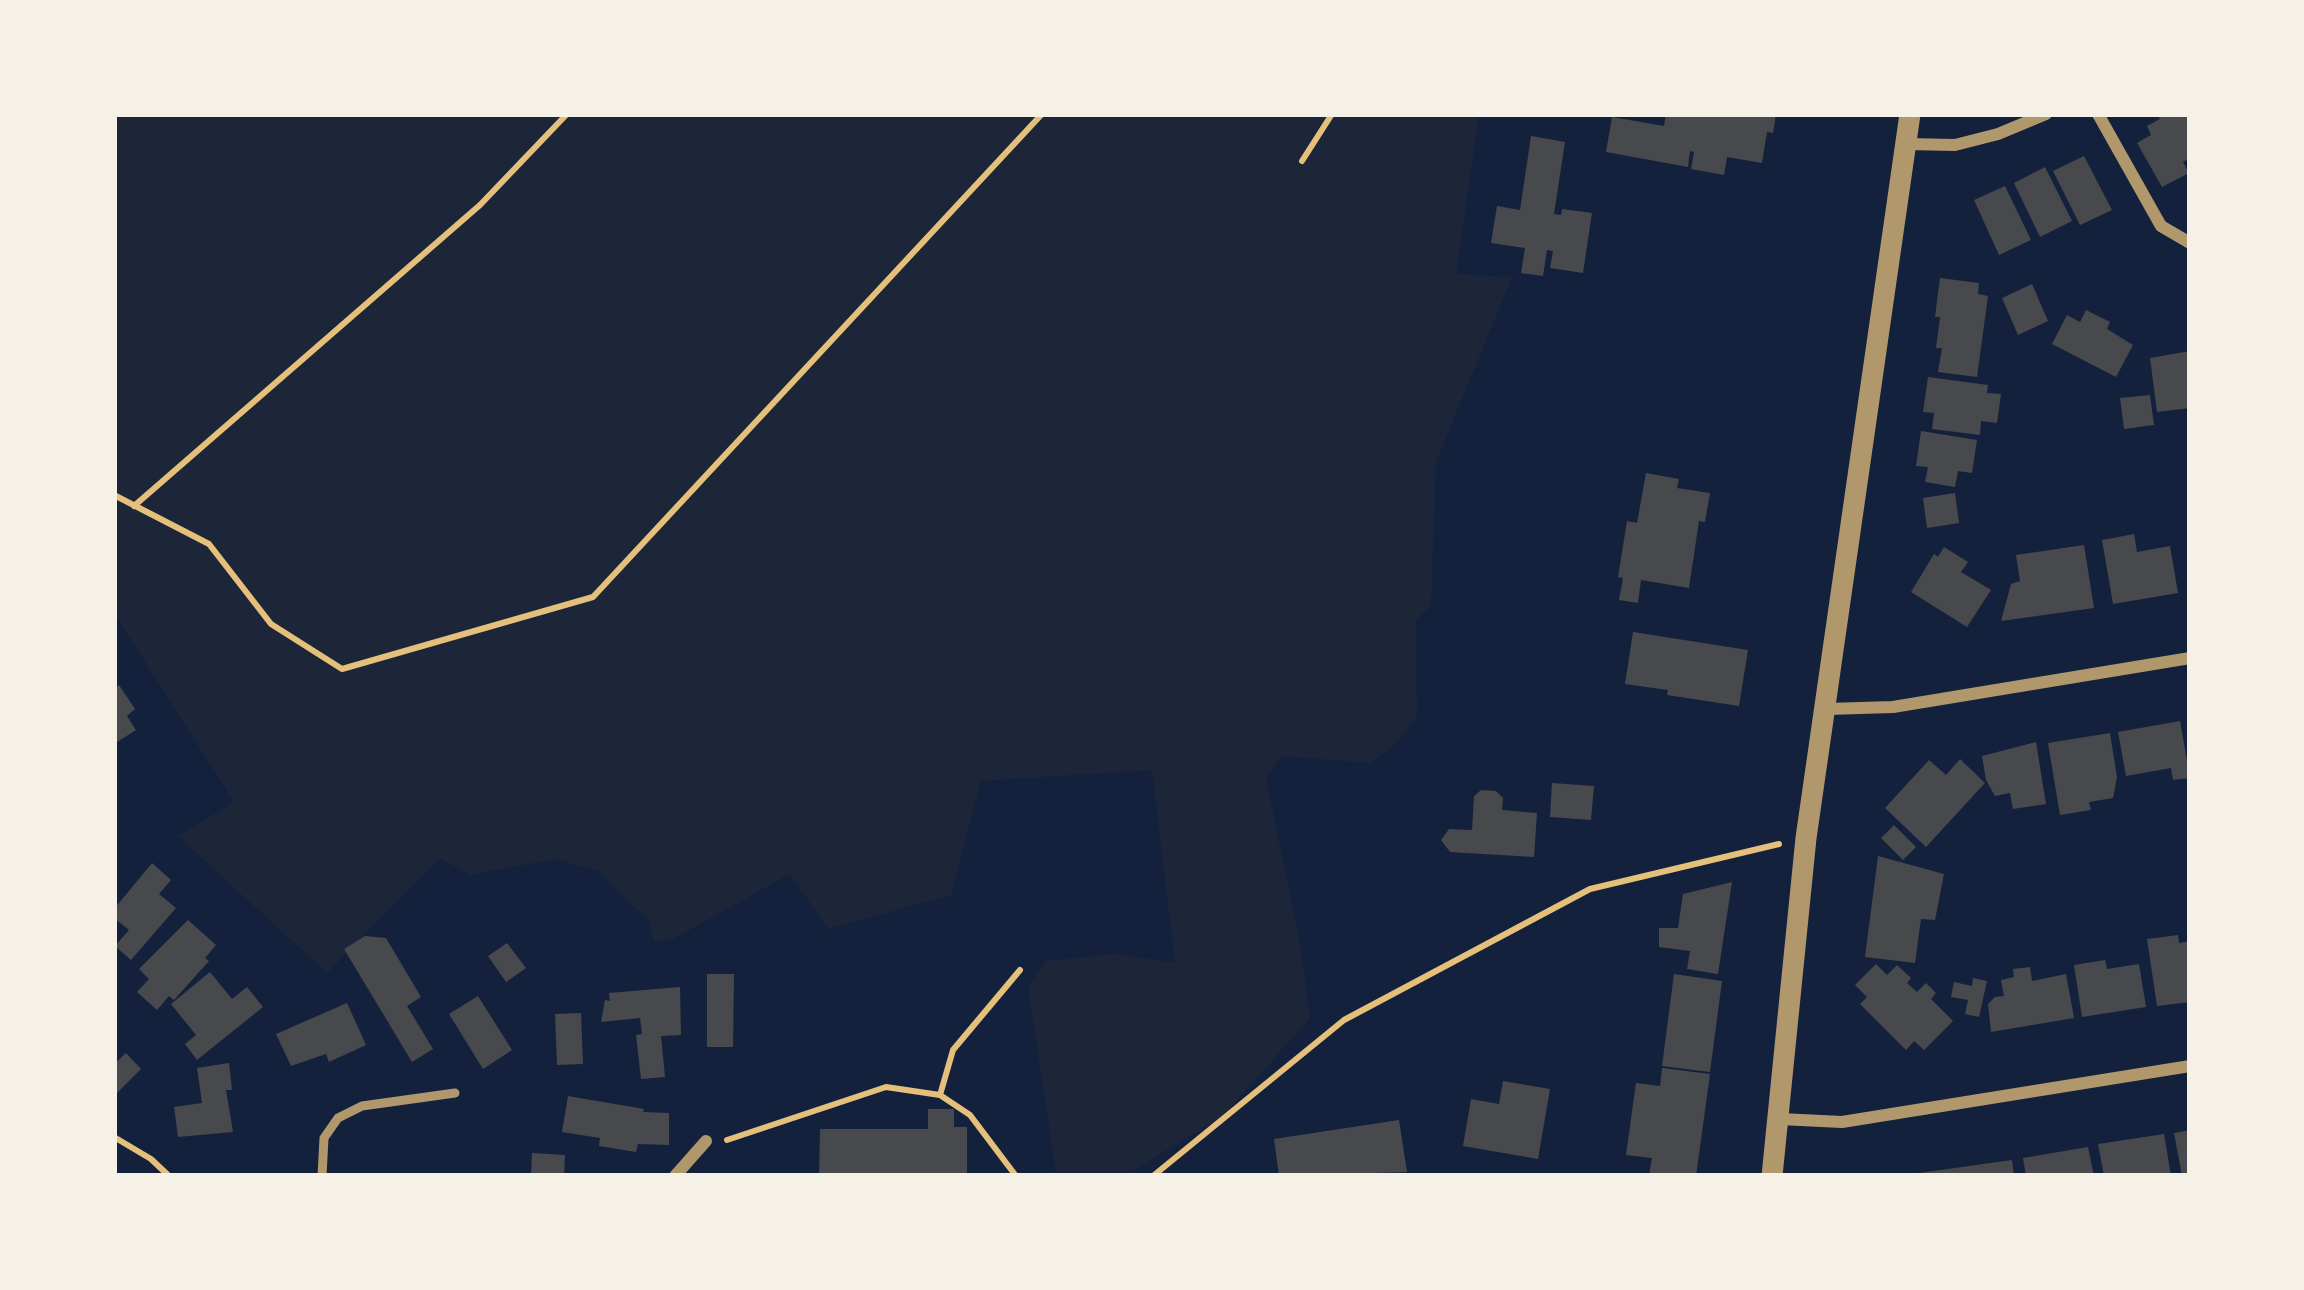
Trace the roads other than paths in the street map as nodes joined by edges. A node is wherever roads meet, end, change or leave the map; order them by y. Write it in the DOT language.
graph roads {
  1 [pos="1910,114"];
  2 [pos="2046,114"];
  3 [pos="2098,114"];
  4 [pos="1906,144"];
  5 [pos="2190,243"];
  6 [pos="2190,658"];
  7 [pos="1827,709"];
  8 [pos="2190,1066"];
  9 [pos="455,1093"];
  10 [pos="1780,1119"];
  11 [pos="706,1141"];
  12 [pos="322,1176"];
  13 [pos="675,1176"];
  14 [pos="1772,1176"];
  1 -- 4 [label="street"];
  2 -- 4 [label="street"];
  3 -- 5 [label="street"];
  4 -- 7 [label="street"];
  6 -- 7 [label="street"];
  7 -- 10 [label="street"];
  8 -- 10 [label="street"];
  9 -- 12 [label="lane"];
  10 -- 14 [label="street"];
  11 -- 13 [label="street"];
}
